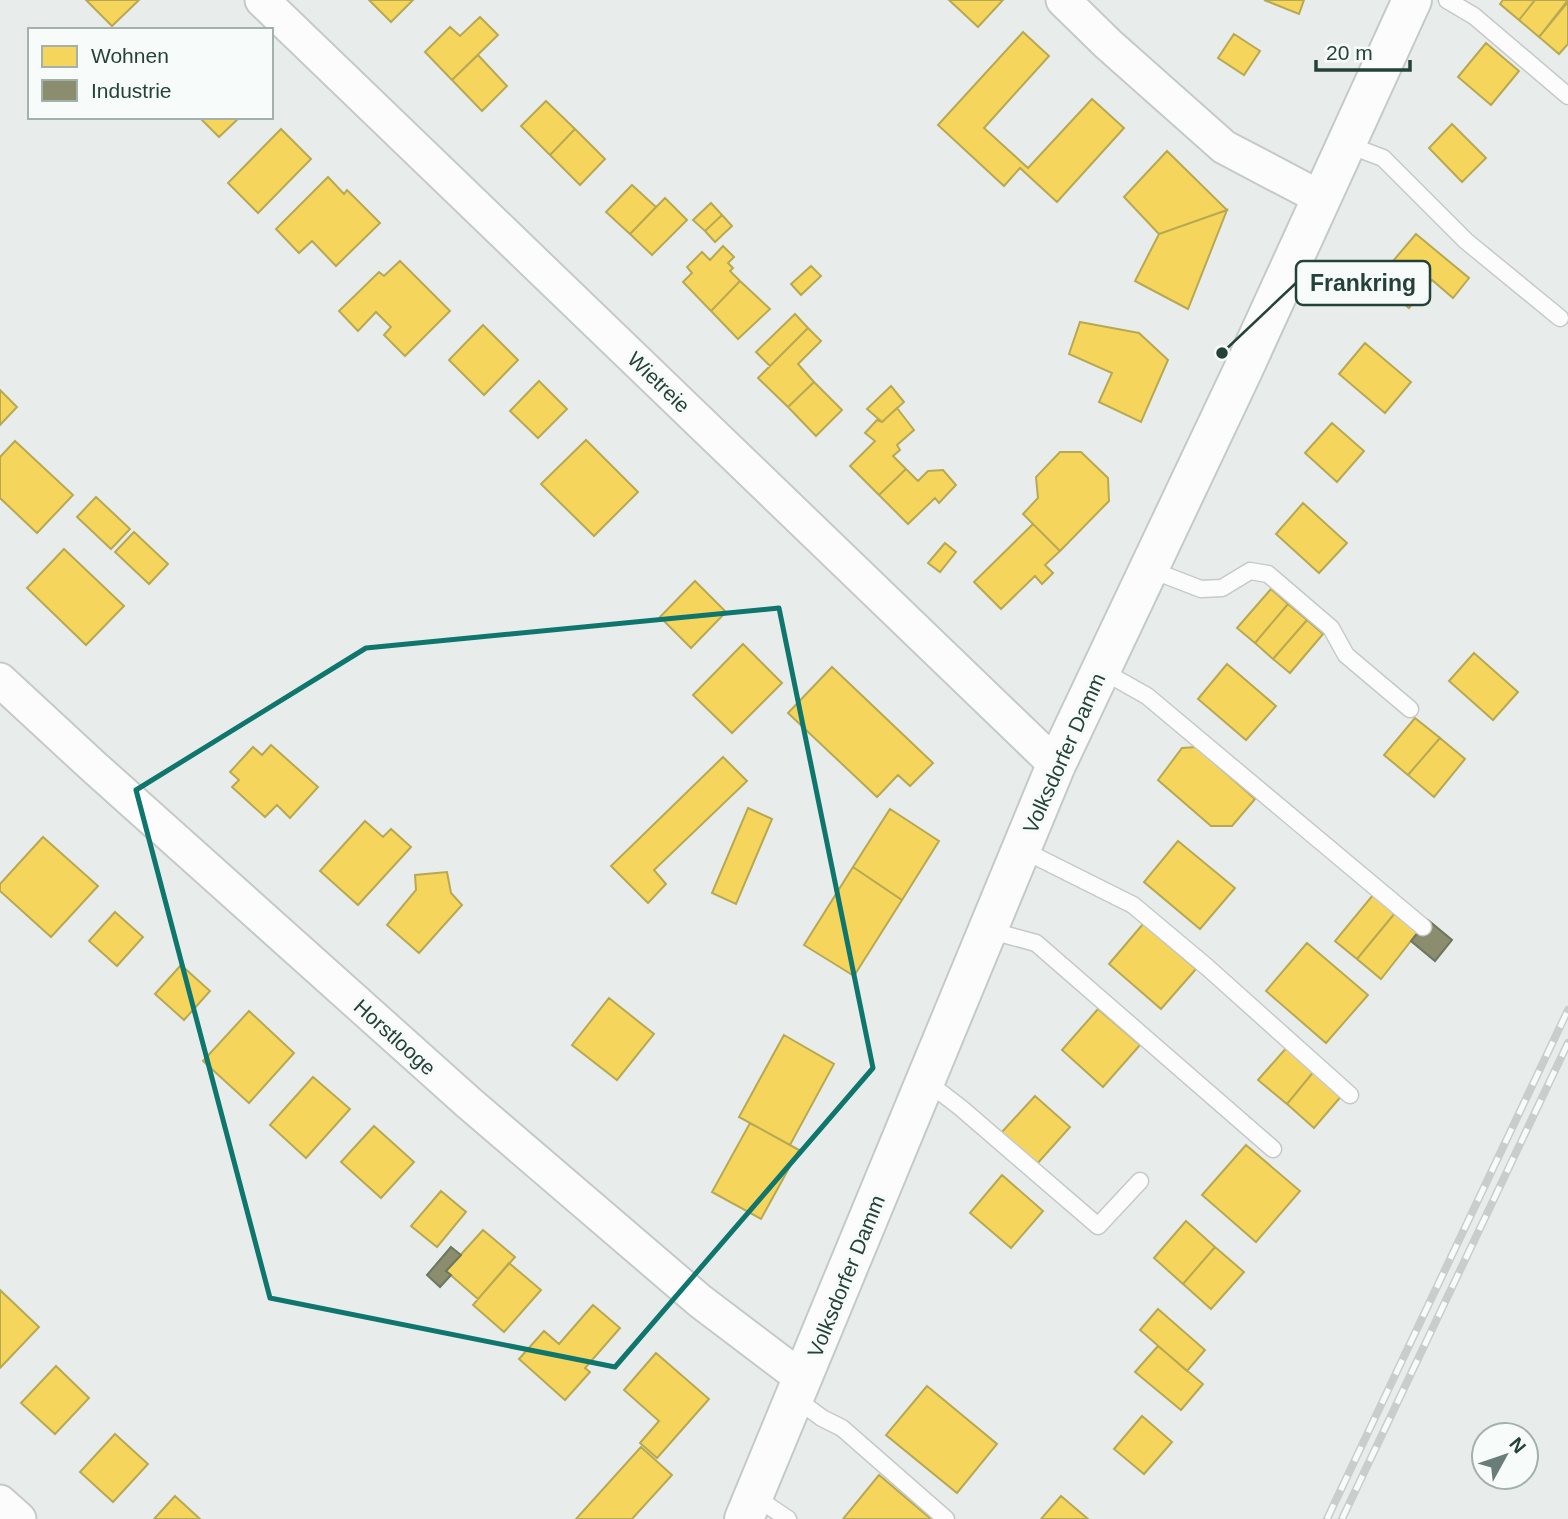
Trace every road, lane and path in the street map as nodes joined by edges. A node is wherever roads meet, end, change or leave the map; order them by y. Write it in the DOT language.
graph roads {
  1 [pos="262,0"];
  2 [pos="1063,0"];
  3 [pos="1412,0"];
  4 [pos="1447,0"];
  5 [pos="1568,96"];
  6 [pos="1346,144"];
  7 [pos="1321,198"];
  8 [pos="1560,318"];
  9 [pos="1149,569"];
  10 [pos="1101,670"];
  11 [pos="0,680"];
  12 [pos="1410,709"];
  13 [pos="1056,765"];
  14 [pos="1021,849"];
  15 [pos="1423,927"];
  16 [pos="988,930"];
  17 [pos="926,1081"];
  18 [pos="1350,1095"];
  19 [pos="1273,1149"];
  20 [pos="1140,1181"];
  21 [pos="799,1389"];
  22 [pos="0,1502"];
  23 [pos="749,1508"];
  24 [pos="19,1519"];
  25 [pos="788,1519"];
  26 [pos="946,1519"];
  1 -- 13 [label="street, Wietreie"];
  2 -- 7 [label="street"];
  3 -- 6 [label="main road, Volksdorfer Damm"];
  4 -- 5 [label="lane"];
  6 -- 7 [label="main road, Volksdorfer Damm"];
  6 -- 8 [label="lane"];
  7 -- 9 [label="main road, Volksdorfer Damm"];
  9 -- 10 [label="main road, Volksdorfer Damm"];
  9 -- 12 [label="lane"];
  10 -- 13 [label="main road, Volksdorfer Damm"];
  10 -- 15 [label="lane"];
  11 -- 21 [label="street, Horstlooge"];
  13 -- 14 [label="main road, Volksdorfer Damm"];
  14 -- 16 [label="main road, Volksdorfer Damm"];
  14 -- 18 [label="lane"];
  16 -- 17 [label="main road, Volksdorfer Damm"];
  16 -- 19 [label="lane"];
  17 -- 20 [label="lane"];
  17 -- 21 [label="main road, Volksdorfer Damm"];
  21 -- 23 [label="main road, Volksdorfer Damm"];
  21 -- 26 [label="lane"];
  22 -- 24 [label="street"];
  23 -- 25 [label="lane"];
}
